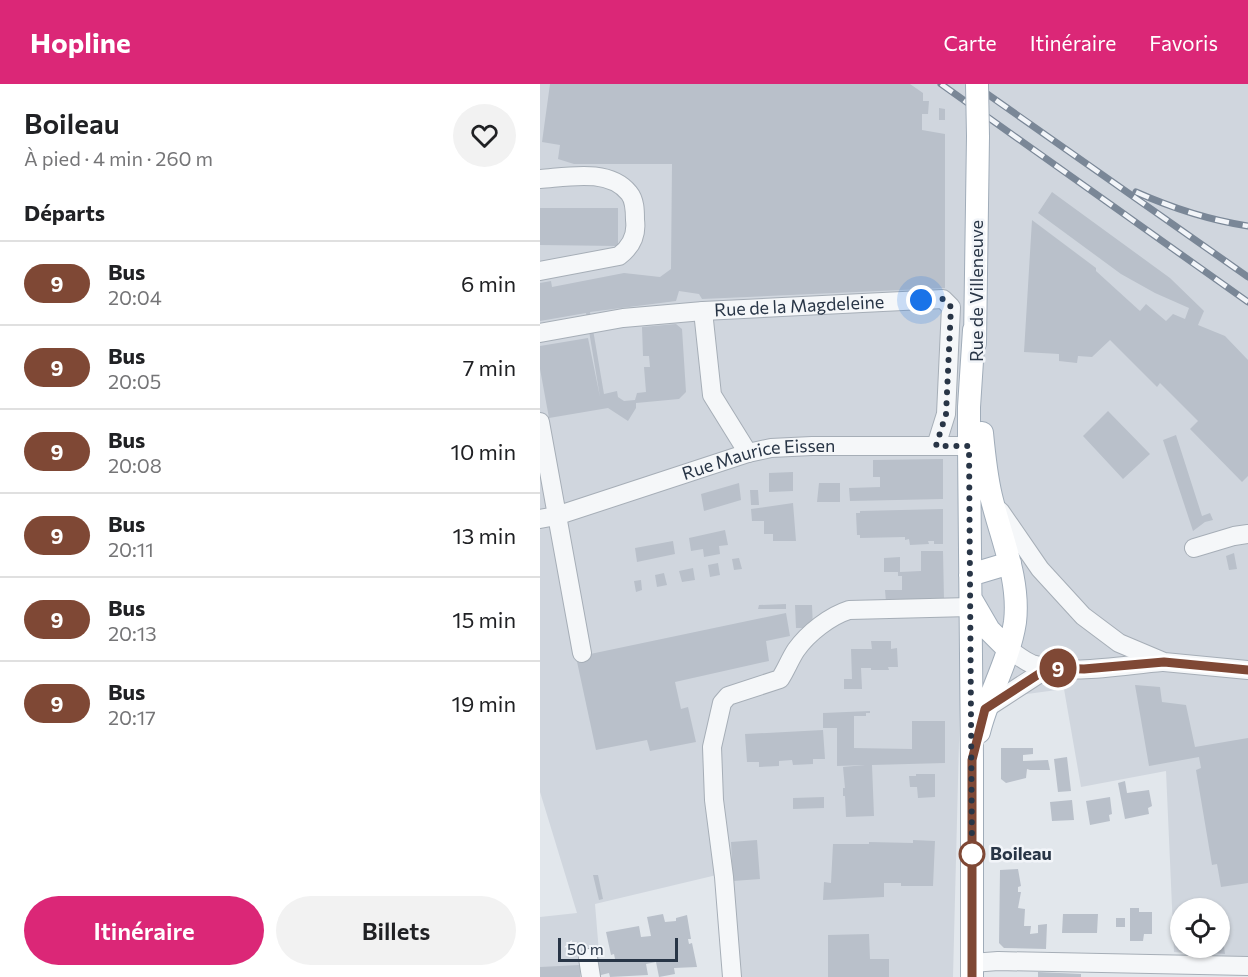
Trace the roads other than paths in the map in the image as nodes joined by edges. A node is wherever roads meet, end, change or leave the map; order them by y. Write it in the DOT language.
graph roads {
  1 [pos="977,84"];
  2 [pos="540,179"];
  3 [pos="540,271"];
  4 [pos="703,311"];
  5 [pos="974,330"];
  6 [pos="540,333"];
  7 [pos="540,422"];
  8 [pos="936,446"];
  9 [pos="969,446"];
  10 [pos="748,453"];
  11 [pos="991,497"];
  12 [pos="970,507"];
  13 [pos="548,518"];
  14 [pos="998,519"];
  15 [pos="1248,534"];
  16 [pos="1194,548"];
  17 [pos="1010,563"];
  18 [pos="1040,569"];
  19 [pos="970,574"];
  20 [pos="970,602"];
  21 [pos="1008,649"];
  22 [pos="582,653"];
  23 [pos="1164,662"];
  24 [pos="1048,668"];
  25 [pos="1248,670"];
  26 [pos="985,709"];
  27 [pos="972,760"];
  28 [pos="588,958"];
  29 [pos="1248,966"];
  30 [pos="972,970"];
  31 [pos="1212,971"];
  32 [pos="591,977"];
  33 [pos="732,977"];
  1 -- 5 [label="main road, Rue de Villeneuve, bridge"];
  2 -- 3 [label="street"];
  4 -- 6 [label="street, Rue de la Magdeleine"];
  4 -- 8 [label="street, Rue de la Magdeleine"];
  4 -- 10 [label="street"];
  5 -- 9 [label="main road"];
  5 -- 11 [label="main road, Rue de Villeneuve"];
  7 -- 13 [label="street"];
  8 -- 9 [label="street, Rue Maurice Eissen"];
  8 -- 10 [label="street, Rue Maurice Eissen"];
  9 -- 12 [label="main road"];
  10 -- 13 [label="street, Rue Maurice Eissen"];
  11 -- 14 [label="main road, Rue de Villeneuve"];
  11 -- 18 [label="street, Rue de Villeneuve"];
  12 -- 14 [label="main road"];
  12 -- 19 [label="main road"];
  13 -- 22 [label="street"];
  14 -- 17 [label="main road, Rue de Villeneuve"];
  15 -- 16 [label="street"];
  17 -- 18 [label="street"];
  17 -- 19 [label="main road"];
  17 -- 21 [label="main road, Rue de Villeneuve"];
  18 -- 23 [label="street, Rue de Villeneuve"];
  19 -- 20 [label="main road"];
  20 -- 21 [label="main road"];
  20 -- 27 [label="main road"];
  20 -- 33 [label="street"];
  21 -- 24 [label="street"];
  21 -- 26 [label="main road, Rue de Villeneuve"];
  23 -- 24 [label="street"];
  23 -- 25 [label="street, Rue de Villeneuve"];
  24 -- 26 [label="street"];
  26 -- 27 [label="main road, Rue de Villeneuve"];
  27 -- 30 [label="main road"];
  28 -- 32 [label="street"];
  29 -- 31 [label="street"];
  30 -- 31 [label="street"];
}
